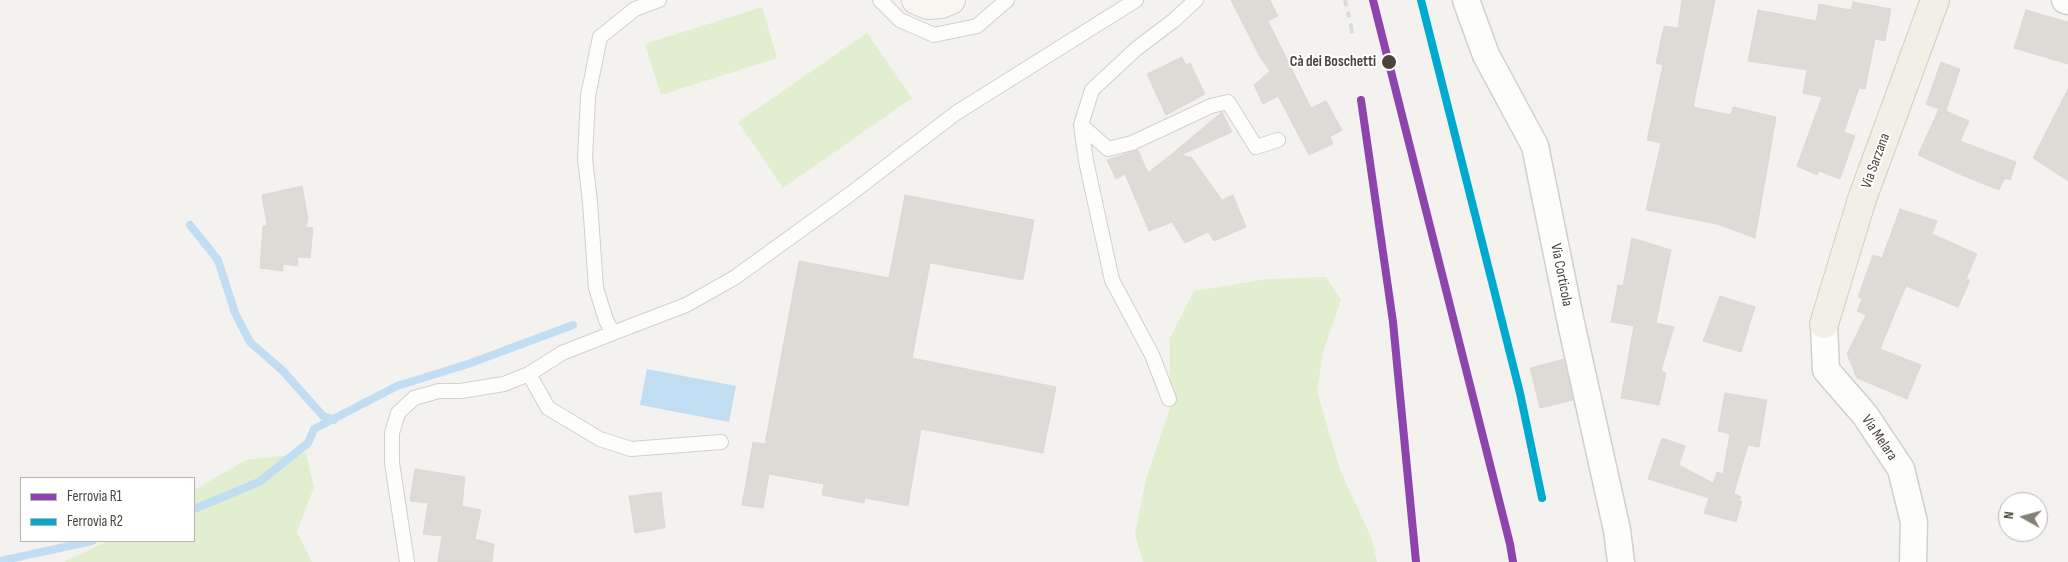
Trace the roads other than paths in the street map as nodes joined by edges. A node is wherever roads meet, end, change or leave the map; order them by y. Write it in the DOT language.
graph roads {
  1 [pos="660,0"];
  2 [pos="880,0"];
  3 [pos="916,0"];
  4 [pos="951,0"];
  5 [pos="1007,0"];
  6 [pos="1136,0"];
  7 [pos="1196,0"];
  8 [pos="1466,0"];
  9 [pos="1935,0"];
  10 [pos="1081,125"];
  11 [pos="1278,140"];
  12 [pos="1824,324"];
  13 [pos="613,333"];
  14 [pos="529,374"];
  15 [pos="1169,400"];
  16 [pos="721,442"];
  17 [pos="407,562"];
  18 [pos="1621,562"];
  19 [pos="1913,562"];
  1 -- 13 [label="lane"];
  2 -- 5 [label="lane"];
  3 -- 4 [label="street"];
  6 -- 13 [label="lane"];
  7 -- 10 [label="lane"];
  8 -- 18 [label="street, Via Corticola"];
  9 -- 12 [label="main road, Via Sarzana"];
  10 -- 11 [label="lane"];
  10 -- 15 [label="lane"];
  12 -- 19 [label="street, Via Melara"];
  13 -- 14 [label="lane"];
  14 -- 16 [label="lane"];
  14 -- 17 [label="lane"];
}
